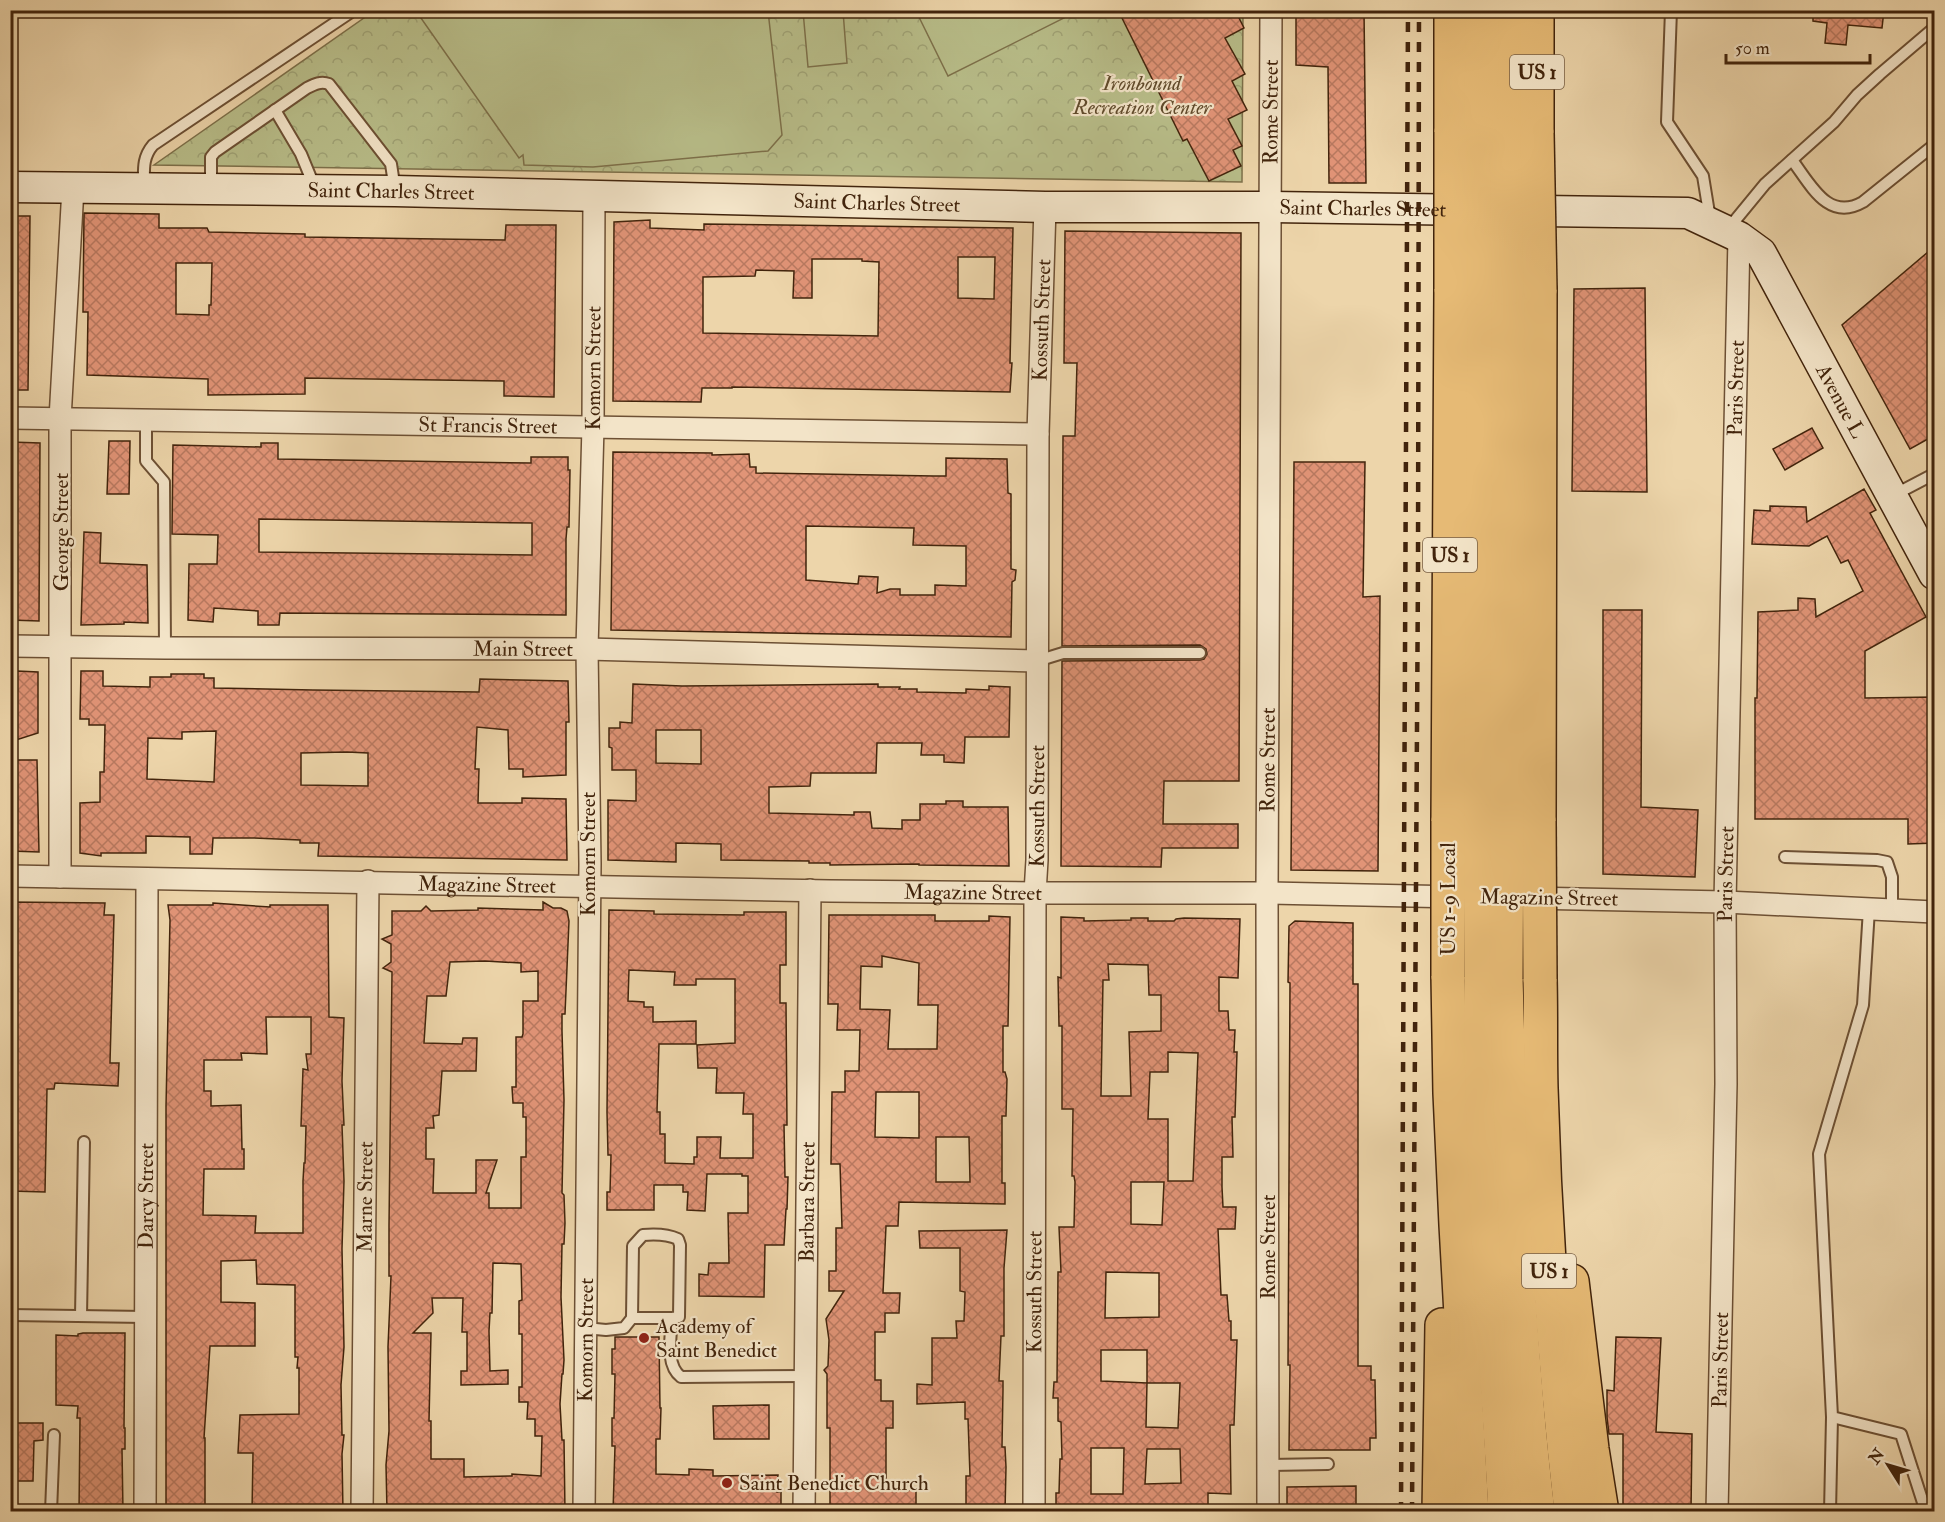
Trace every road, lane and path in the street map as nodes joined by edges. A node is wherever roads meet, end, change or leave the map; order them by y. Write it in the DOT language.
graph roads {
  1 [pos="354,10"];
  2 [pos="1271,10"];
  3 [pos="1451,10"];
  4 [pos="1482,10"];
  5 [pos="1505,10"];
  6 [pos="1536,10"];
  7 [pos="1671,10"];
  8 [pos="1935,28"];
  9 [pos="274,110"];
  10 [pos="1494,133"];
  11 [pos="1935,145"];
  12 [pos="1792,160"];
  13 [pos="10,187"];
  14 [pos="73,188"];
  15 [pos="144,189"];
  16 [pos="211,190"];
  17 [pos="317,191"];
  18 [pos="395,191"];
  19 [pos="594,196"];
  20 [pos="1045,207"];
  21 [pos="1272,207"];
  22 [pos="1725,231"];
  23 [pos="1480,289"];
  24 [pos="10,418"];
  25 [pos="60,419"];
  26 [pos="146,419"];
  27 [pos="593,426"];
  28 [pos="1038,434"];
  29 [pos="1935,474"];
  30 [pos="1892,496"];
  31 [pos="1935,574"];
  32 [pos="10,646"];
  33 [pos="62,646"];
  34 [pos="165,648"];
  35 [pos="587,650"];
  36 [pos="1200,653"];
  37 [pos="1037,661"];
  38 [pos="1785,857"];
  39 [pos="10,876"];
  40 [pos="60,877"];
  41 [pos="147,879"];
  42 [pos="368,881"];
  43 [pos="588,885"];
  44 [pos="810,890"];
  45 [pos="1268,893"];
  46 [pos="1035,894"];
  47 [pos="1725,902"];
  48 [pos="1869,909"];
  49 [pos="1892,910"];
  50 [pos="1935,912"];
  51 [pos="1493,978"];
  52 [pos="1541,1030"];
  53 [pos="84,1142"];
  54 [pos="1456,1226"];
  55 [pos="10,1315"];
  56 [pos="81,1316"];
  57 [pos="145,1317"];
  58 [pos="632,1318"];
  59 [pos="672,1318"];
  60 [pos="585,1328"];
  61 [pos="805,1376"];
  62 [pos="1832,1417"];
  63 [pos="54,1435"];
  64 [pos="1328,1464"];
  65 [pos="1269,1465"];
  66 [pos="1928,1508"];
  67 [pos="51,1512"];
  68 [pos="145,1512"];
  69 [pos="362,1512"];
  70 [pos="584,1512"];
  71 [pos="804,1512"];
  72 [pos="1034,1512"];
  73 [pos="1268,1512"];
  74 [pos="1439,1512"];
  75 [pos="1472,1512"];
  76 [pos="1505,1512"];
  77 [pos="1538,1512"];
  78 [pos="1571,1512"];
  79 [pos="1602,1512"];
  80 [pos="1717,1512"];
  81 [pos="1830,1512"];
  1 -- 15 [label="lane"];
  2 -- 21 [label="street, Rome Street"];
  3 -- 10 [label="highway, US 1"];
  4 -- 10 [label="highway"];
  5 -- 10 [label="highway"];
  6 -- 10 [label="highway, US 1"];
  7 -- 22 [label="lane"];
  8 -- 12 [label="lane"];
  9 -- 16 [label="lane"];
  9 -- 17 [label="lane"];
  9 -- 18 [label="lane"];
  10 -- 23 [label="highway, US 1, bridge"];
  10 -- 23 [label="highway, bridge"];
  10 -- 52 [label="highway, US 1, bridge"];
  11 -- 12 [label="lane"];
  12 -- 22 [label="lane"];
  13 -- 14 [label="street, Saint Charles Street"];
  14 -- 15 [label="street, Saint Charles Street"];
  14 -- 25 [label="street, George Street"];
  15 -- 16 [label="street, Saint Charles Street"];
  16 -- 17 [label="street, Saint Charles Street"];
  17 -- 18 [label="street, Saint Charles Street"];
  18 -- 19 [label="street, Saint Charles Street"];
  19 -- 20 [label="street, Saint Charles Street"];
  19 -- 27 [label="street, Komorn Street"];
  20 -- 21 [label="street, Saint Charles Street"];
  20 -- 28 [label="street, Kossuth Street"];
  21 -- 22 [label="street, Saint Charles Street"];
  21 -- 45 [label="street, Rome Street"];
  22 -- 30 [label="street, Avenue L"];
  22 -- 47 [label="street, Paris Street"];
  23 -- 51 [label="highway, bridge"];
  23 -- 54 [label="highway, US 1-9 Local / US 1, bridge"];
  24 -- 25 [label="street, St Francis Street"];
  25 -- 26 [label="street, St Francis Street"];
  25 -- 33 [label="street, George Street"];
  26 -- 27 [label="street, St Francis Street"];
  26 -- 34 [label="lane"];
  27 -- 28 [label="street, St Francis Street"];
  27 -- 35 [label="street, Komorn Street"];
  28 -- 37 [label="street, Kossuth Street"];
  29 -- 30 [label="lane"];
  30 -- 31 [label="street, Avenue L"];
  32 -- 33 [label="street, Main Street"];
  33 -- 34 [label="street, Main Street"];
  33 -- 40 [label="street, George Street"];
  34 -- 35 [label="street, Main Street"];
  35 -- 37 [label="street, Main Street"];
  35 -- 43 [label="street, Komorn Street"];
  36 -- 37 [label="lane"];
  37 -- 46 [label="street, Kossuth Street"];
  38 -- 49 [label="lane"];
  39 -- 40 [label="street, Magazine Street"];
  40 -- 41 [label="street, Magazine Street"];
  41 -- 42 [label="street, Magazine Street"];
  41 -- 57 [label="street, Darcy Street"];
  42 -- 43 [label="street, Magazine Street"];
  42 -- 69 [label="street, Marne Street"];
  43 -- 44 [label="street, Magazine Street"];
  43 -- 60 [label="street, Komorn Street"];
  44 -- 46 [label="street, Magazine Street"];
  44 -- 61 [label="street, Barbara Street"];
  45 -- 46 [label="street, Magazine Street"];
  45 -- 47 [label="street, Magazine Street"];
  45 -- 65 [label="street, Rome Street"];
  46 -- 72 [label="street, Kossuth Street"];
  47 -- 48 [label="street, Magazine Street"];
  47 -- 80 [label="street, Paris Street"];
  48 -- 49 [label="street, Magazine Street"];
  48 -- 62 [label="lane"];
  49 -- 50 [label="street, Magazine Street"];
  51 -- 76 [label="highway"];
  51 -- 77 [label="highway"];
  52 -- 78 [label="highway, US 1"];
  52 -- 79 [label="highway"];
  53 -- 56 [label="lane"];
  54 -- 74 [label="highway"];
  54 -- 75 [label="highway, US 1"];
  55 -- 56 [label="lane"];
  56 -- 57 [label="lane"];
  57 -- 68 [label="street, Darcy Street"];
  58 -- 59 [label="lane"];
  58 -- 59 [label="lane"];
  58 -- 60 [label="lane"];
  59 -- 61 [label="lane"];
  60 -- 70 [label="street, Komorn Street"];
  61 -- 71 [label="street, Barbara Street"];
  62 -- 66 [label="lane"];
  62 -- 81 [label="lane"];
  63 -- 67 [label="lane"];
  64 -- 65 [label="lane"];
  65 -- 73 [label="street, Rome Street"];
}
